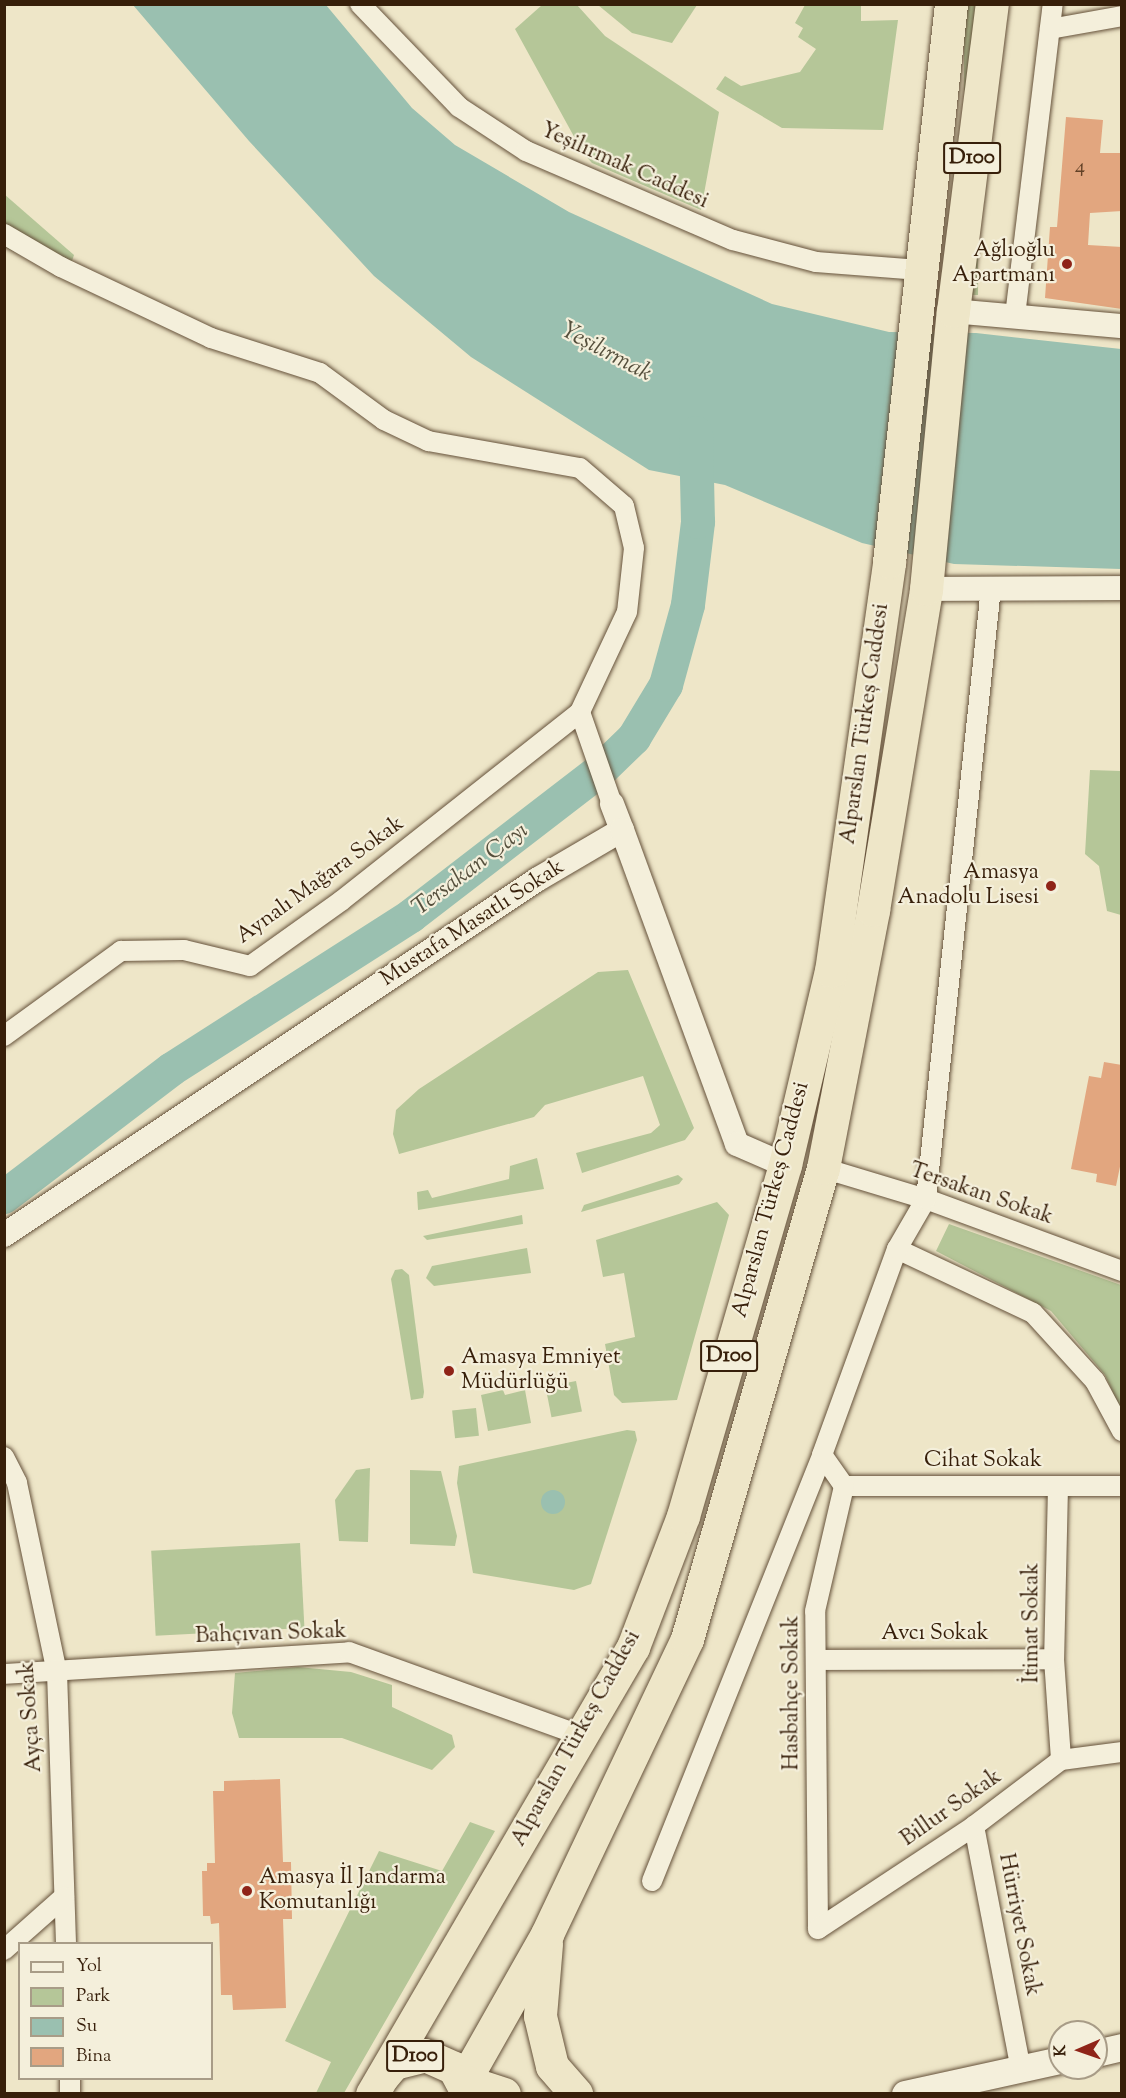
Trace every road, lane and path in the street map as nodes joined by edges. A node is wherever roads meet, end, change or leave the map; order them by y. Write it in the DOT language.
graph roads {
  1 [pos="360,4"];
  2 [pos="951,4"];
  3 [pos="992,4"];
  4 [pos="1053,4"];
  5 [pos="1122,16"];
  6 [pos="1050,29"];
  7 [pos="4,234"];
  8 [pos="920,270"];
  9 [pos="1015,316"];
  10 [pos="952,318"];
  11 [pos="1122,326"];
  12 [pos="927,579"];
  13 [pos="991,588"];
  14 [pos="1122,588"];
  15 [pos="580,712"];
  16 [pos="612,804"];
  17 [pos="622,830"];
  18 [pos="4,1036"];
  19 [pos="785,1165"];
  20 [pos="823,1168"];
  21 [pos="926,1199"];
  22 [pos="4,1235"];
  23 [pos="897,1249"];
  24 [pos="1122,1271"];
  25 [pos="1122,1431"];
  26 [pos="822,1455"];
  27 [pos="4,1457"];
  28 [pos="844,1486"];
  29 [pos="1058,1486"];
  30 [pos="1122,1486"];
  31 [pos="1054,1659"];
  32 [pos="816,1660"];
  33 [pos="57,1672"];
  34 [pos="4,1674"];
  35 [pos="582,1736"];
  36 [pos="1122,1752"];
  37 [pos="1061,1760"];
  38 [pos="974,1826"];
  39 [pos="652,1881"];
  40 [pos="64,1897"];
  41 [pos="818,1929"];
  42 [pos="547,1934"];
  43 [pos="66,1942"];
  44 [pos="4,1950"];
  45 [pos="1048,2063"];
  46 [pos="1021,2069"];
  47 [pos="466,2087"];
  48 [pos="375,2090"];
  49 [pos="504,2094"];
  50 [pos="576,2094"];
  51 [pos="905,2094"];
  1 -- 8 [label="street, Yeşilırmak Caddesi"];
  2 -- 8 [label="highway, D100"];
  3 -- 10 [label="highway, D100"];
  4 -- 6 [label="street"];
  5 -- 6 [label="street"];
  6 -- 9 [label="street"];
  7 -- 15 [label="street"];
  8 -- 19 [label="highway, Alparslan Türkeş Caddesi / D100"];
  9 -- 10 [label="street"];
  9 -- 11 [label="street"];
  10 -- 12 [label="highway, D100"];
  12 -- 13 [label="street"];
  12 -- 20 [label="highway, Alparslan Türkeş Caddesi / D100"];
  13 -- 14 [label="street"];
  13 -- 21 [label="street"];
  15 -- 16 [label="street"];
  15 -- 18 [label="street, Aynalı Mağara Sokak"];
  16 -- 17 [label="street"];
  17 -- 19 [label="street"];
  17 -- 22 [label="street, Mustafa Masatlı Sokak"];
  19 -- 35 [label="highway, Alparslan Türkeş Caddesi / D100"];
  20 -- 21 [label="street, Tersakan Sokak"];
  20 -- 42 [label="highway, Alparslan Türkeş Caddesi / D100"];
  21 -- 23 [label="street"];
  21 -- 24 [label="street, Tersakan Sokak"];
  23 -- 25 [label="street"];
  23 -- 26 [label="street"];
  26 -- 28 [label="street"];
  26 -- 39 [label="street"];
  27 -- 33 [label="street, Ayça Sokak"];
  28 -- 29 [label="street, Cihat Sokak"];
  28 -- 32 [label="street, Hasbahçe Sokak"];
  29 -- 30 [label="street, Cihat Sokak"];
  29 -- 31 [label="street, İtimat Sokak"];
  31 -- 32 [label="street, Avcı Sokak"];
  31 -- 37 [label="street, İtimat Sokak"];
  32 -- 41 [label="street, Hasbahçe Sokak"];
  33 -- 34 [label="street, Bahçıvan Sokak"];
  33 -- 35 [label="street, Bahçıvan Sokak"];
  33 -- 40 [label="street, Ayça Sokak"];
  35 -- 48 [label="highway, Alparslan Türkeş Caddesi / D100"];
  36 -- 37 [label="street, Billur Sokak"];
  37 -- 38 [label="street, Billur Sokak"];
  38 -- 41 [label="street, Billur Sokak"];
  38 -- 46 [label="street, Hürriyet Sokak"];
  40 -- 43 [label="street, Ayça Sokak"];
  40 -- 44 [label="street"];
  42 -- 47 [label="highway, Alparslan Türkeş Caddesi / D100"];
  42 -- 50 [label="highway"];
  45 -- 46 [label="main road"];
  46 -- 51 [label="main road"];
  47 -- 48 [label="highway, D100"];
  47 -- 49 [label="highway"];
}
